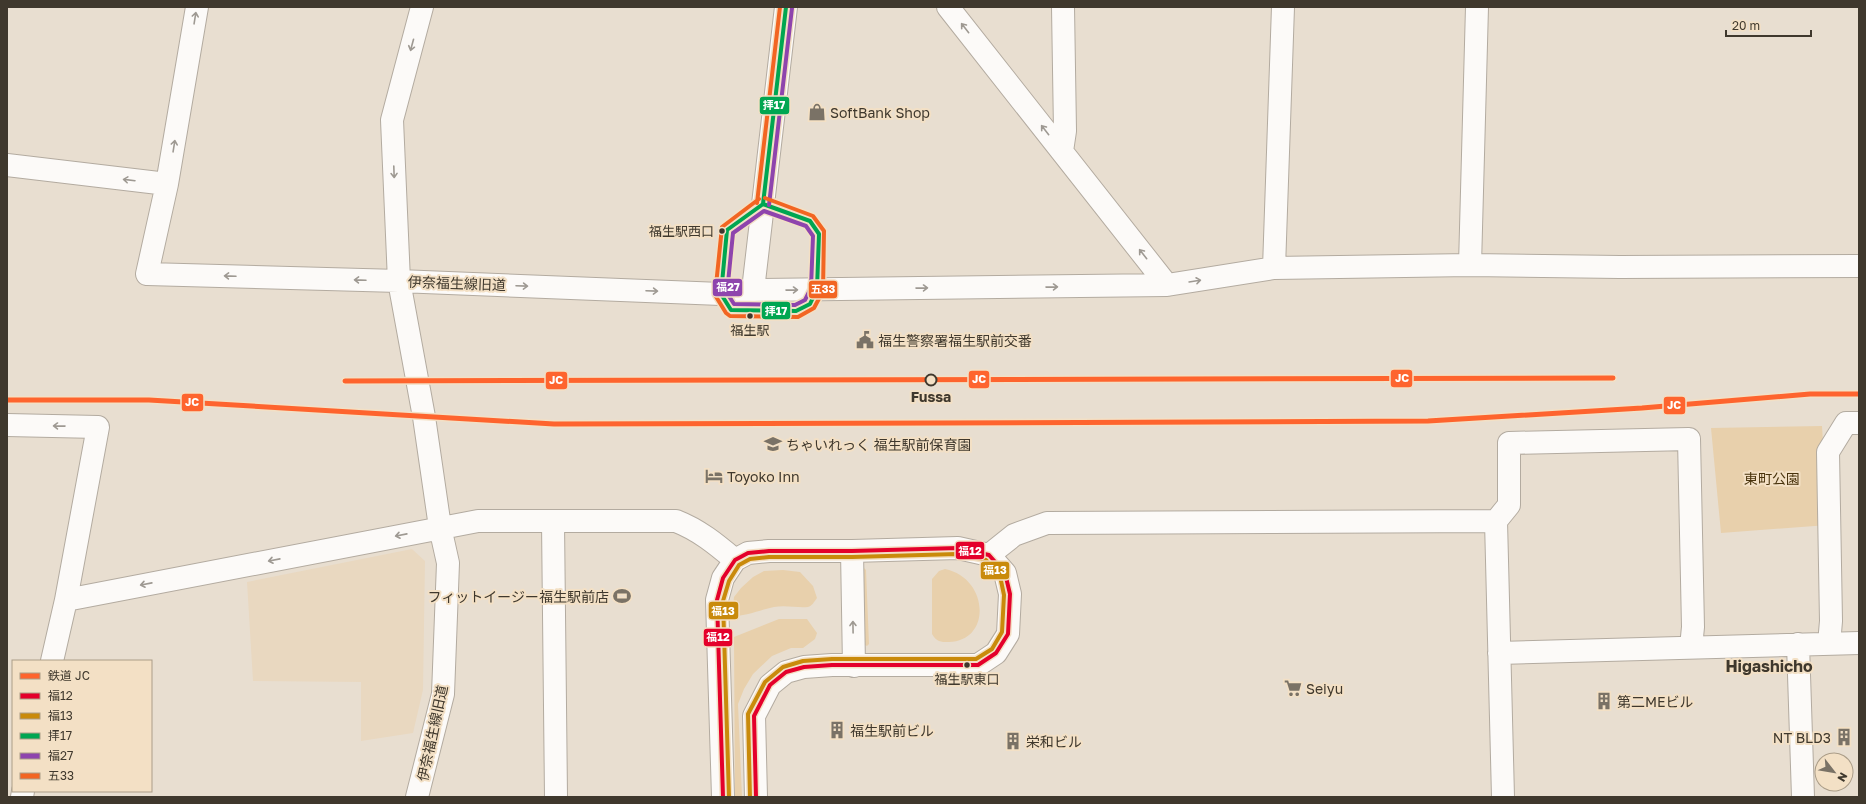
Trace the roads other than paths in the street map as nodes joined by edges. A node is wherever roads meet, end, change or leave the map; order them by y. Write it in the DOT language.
graph roads {
  1 [pos="197,7"];
  2 [pos="422,7"];
  3 [pos="786,7"];
  4 [pos="948,7"];
  5 [pos="1063,7"];
  6 [pos="1283,7"];
  7 [pos="1477,7"];
  8 [pos="1062,151"];
  9 [pos="7,165"];
  10 [pos="167,184"];
  11 [pos="1470,265"];
  12 [pos="1859,266"];
  13 [pos="1274,268"];
  14 [pos="399,281"];
  15 [pos="1167,285"];
  16 [pos="753,290"];
  17 [pos="1859,423"];
  18 [pos="7,425"];
  19 [pos="1496,521"];
  20 [pos="553,522"];
  21 [pos="440,528"];
  22 [pos="852,551"];
  23 [pos="989,555"];
  24 [pos="735,560"];
  25 [pos="66,600"];
  26 [pos="1859,643"];
  27 [pos="1798,644"];
  28 [pos="1829,644"];
  29 [pos="1691,647"];
  30 [pos="1499,653"];
  31 [pos="52,660"];
  32 [pos="854,666"];
  33 [pos="417,797"];
  34 [pos="556,797"];
  35 [pos="723,797"];
  36 [pos="756,797"];
  37 [pos="1503,797"];
  38 [pos="1803,797"];
  10 -- 1 [label="street, one-way"];
  2 -- 14 [label="street, one-way"];
  3 -- 16 [label="street"];
  8 -- 4 [label="street, one-way"];
  5 -- 8 [label="street"];
  6 -- 13 [label="street"];
  7 -- 11 [label="street"];
  15 -- 8 [label="street, one-way"];
  10 -- 9 [label="street, one-way"];
  14 -- 10 [label="street, one-way"];
  11 -- 12 [label="street, 伊奈福生線旧道"];
  11 -- 13 [label="street, 伊奈福生線旧道"];
  15 -- 13 [label="street, 伊奈福生線旧道, one-way"];
  14 -- 16 [label="street, 伊奈福生線旧道, one-way"];
  14 -- 21 [label="street, 伊奈福生線旧道"];
  16 -- 15 [label="street, 伊奈福生線旧道, one-way"];
  17 -- 28 [label="street"];
  25 -- 18 [label="street, one-way"];
  19 -- 23 [label="street"];
  19 -- 29 [label="street"];
  19 -- 30 [label="street"];
  20 -- 21 [label="street"];
  20 -- 24 [label="street"];
  20 -- 34 [label="street"];
  21 -- 25 [label="street, one-way"];
  21 -- 33 [label="street, 伊奈福生線旧道"];
  22 -- 23 [label="street"];
  22 -- 24 [label="street"];
  32 -- 22 [label="street, one-way"];
  23 -- 32 [label="street"];
  24 -- 35 [label="street"];
  25 -- 31 [label="street"];
  26 -- 28 [label="street"];
  27 -- 28 [label="street"];
  27 -- 29 [label="street"];
  27 -- 38 [label="street"];
  29 -- 30 [label="street"];
  30 -- 37 [label="street"];
  32 -- 36 [label="street"];
}
